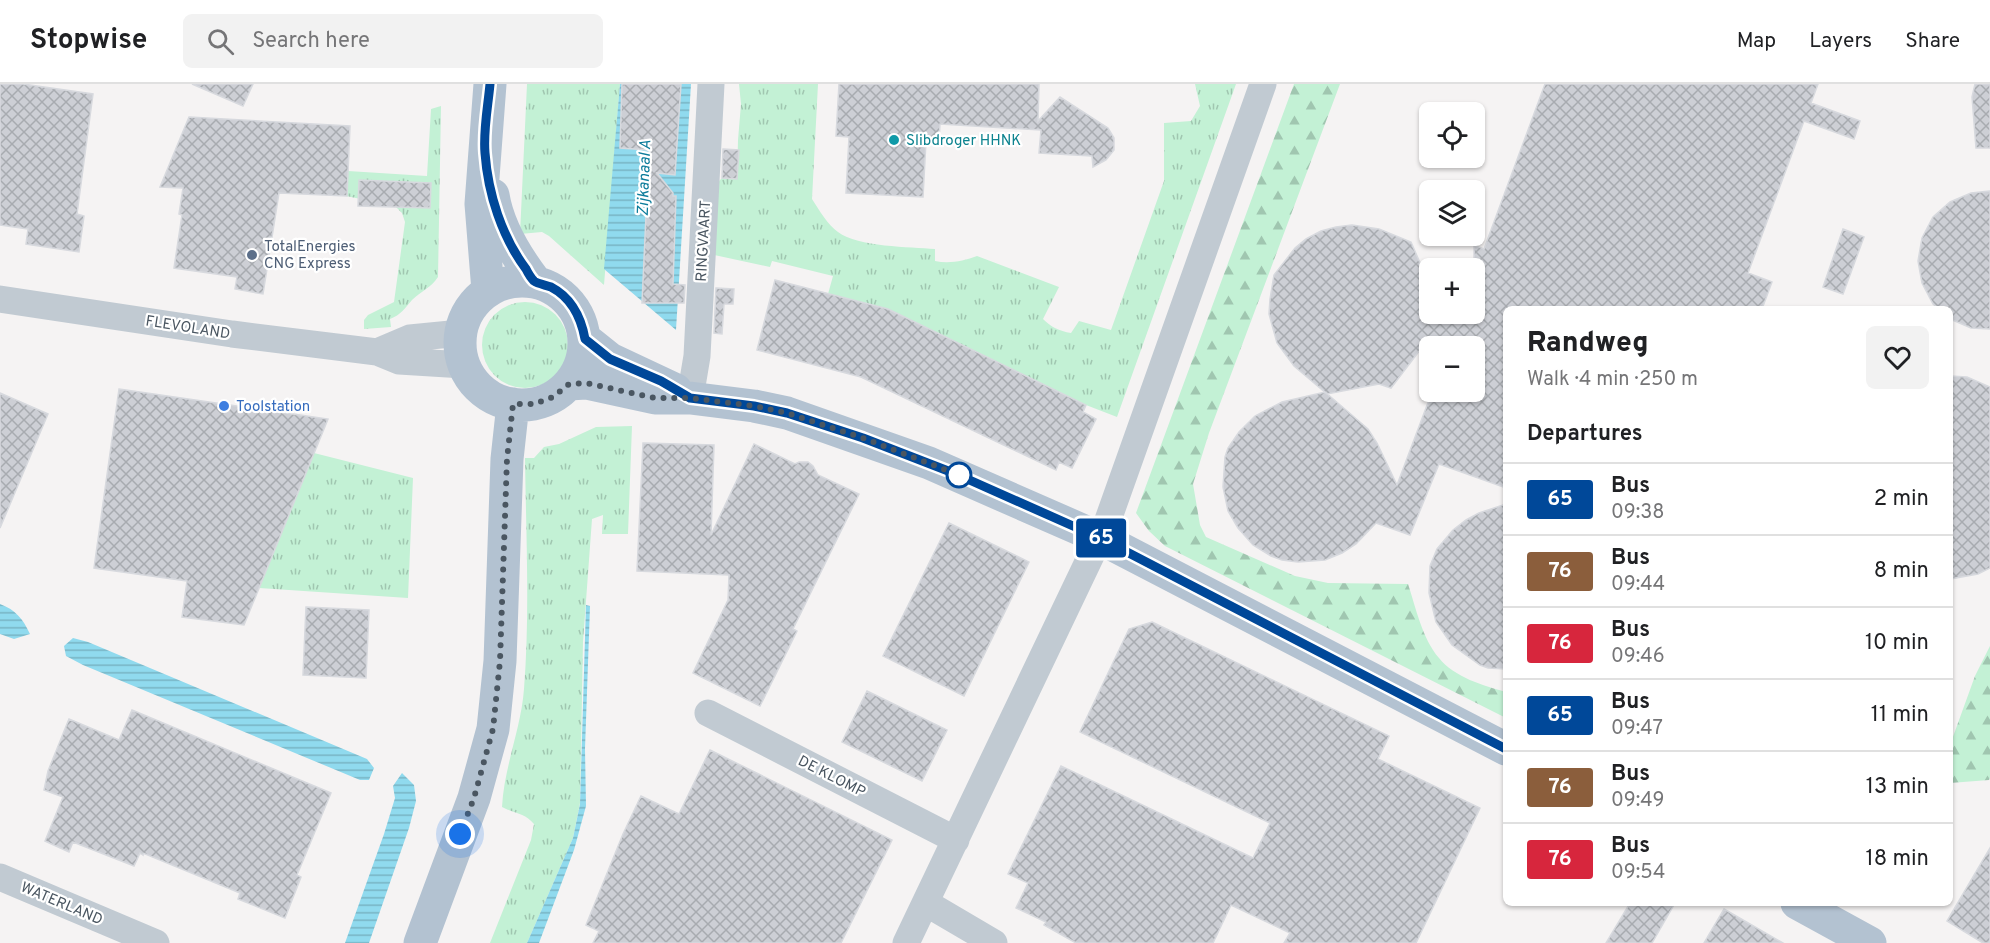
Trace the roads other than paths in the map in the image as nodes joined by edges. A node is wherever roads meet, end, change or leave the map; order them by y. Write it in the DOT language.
graph roads {
  1 [pos="490,84"];
  2 [pos="711,84"];
  3 [pos="1263,84"];
  4 [pos="485,152"];
  5 [pos="534,281"];
  6 [pos="488,291"];
  7 [pos="0,299"];
  8 [pos="460,333"];
  9 [pos="585,339"];
  10 [pos="377,352"];
  11 [pos="464,365"];
  12 [pos="569,384"];
  13 [pos="690,398"];
  14 [pos="513,404"];
  15 [pos="1100,538"];
  16 [pos="708,713"];
  17 [pos="1503,747"];
  18 [pos="956,840"];
  19 [pos="0,878"];
  20 [pos="926,903"];
  21 [pos="1802,906"];
  22 [pos="156,943"];
  23 [pos="420,943"];
  24 [pos="906,943"];
  25 [pos="994,943"];
  26 [pos="1870,943"];
  1 -- 4 [label="main road"];
  2 -- 13 [label="street, RINGVAART"];
  3 -- 15 [label="street"];
  4 -- 5 [label="main road"];
  4 -- 6 [label="main road"];
  5 -- 6 [label="main road"];
  5 -- 9 [label="main road"];
  6 -- 8 [label="main road"];
  7 -- 10 [label="street, FLEVOLAND"];
  8 -- 10 [label="street"];
  8 -- 11 [label="main road"];
  9 -- 12 [label="main road"];
  9 -- 13 [label="main road"];
  10 -- 11 [label="street, FLEVOLAND"];
  11 -- 14 [label="main road"];
  12 -- 13 [label="main road"];
  12 -- 14 [label="main road"];
  13 -- 15 [label="main road"];
  14 -- 23 [label="main road"];
  15 -- 17 [label="main road"];
  15 -- 18 [label="street"];
  16 -- 18 [label="street, DE KLOMP"];
  18 -- 20 [label="street"];
  19 -- 22 [label="street, WATERLAND"];
  20 -- 24 [label="street"];
  20 -- 25 [label="street"];
  21 -- 26 [label="main road"];
}
